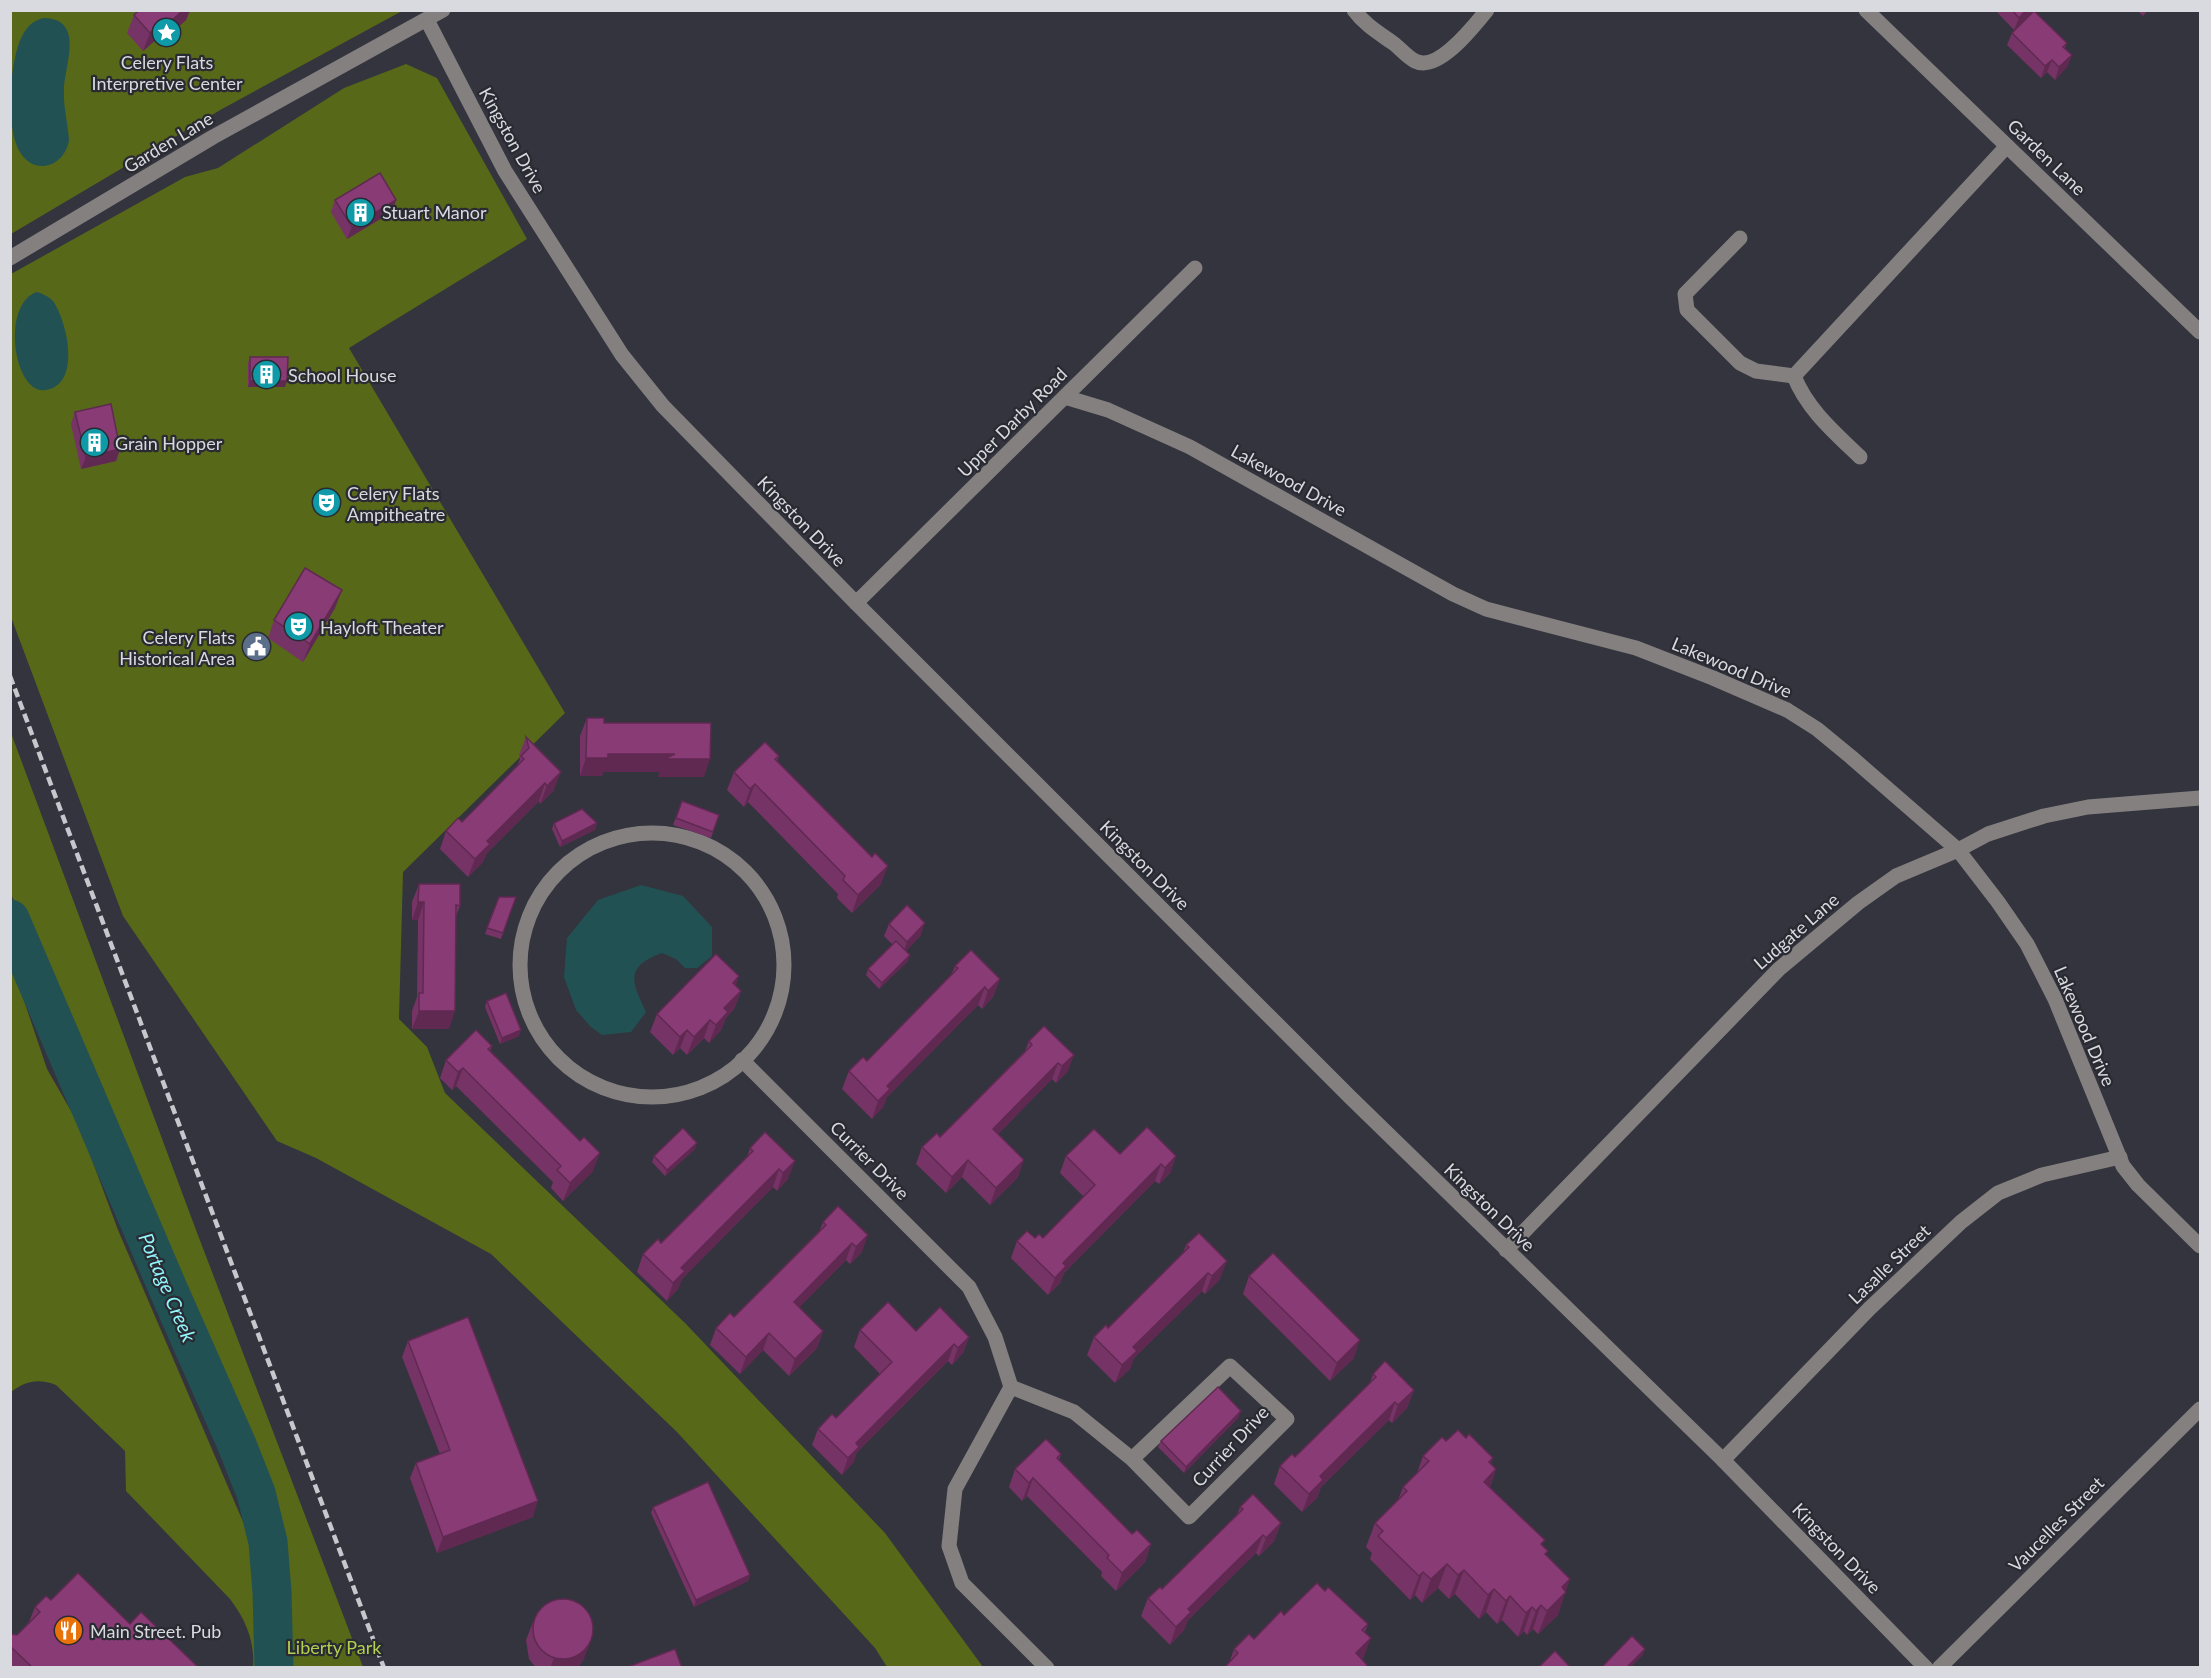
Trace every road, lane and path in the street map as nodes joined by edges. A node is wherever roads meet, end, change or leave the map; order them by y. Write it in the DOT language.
graph roads {
  1 [pos="443,10"];
  2 [pos="1354,10"];
  3 [pos="1487,10"];
  4 [pos="1866,10"];
  5 [pos="427,20"];
  6 [pos="2007,146"];
  7 [pos="1740,238"];
  8 [pos="10,258"];
  9 [pos="1195,268"];
  10 [pos="2200,332"];
  11 [pos="1794,376"];
  12 [pos="1065,397"];
  13 [pos="1860,457"];
  14 [pos="856,603"];
  15 [pos="2200,798"];
  16 [pos="1958,850"];
  17 [pos="742,1060"];
  18 [pos="2120,1157"];
  19 [pos="2200,1246"];
  20 [pos="1506,1250"];
  21 [pos="1011,1387"];
  22 [pos="2200,1409"];
  23 [pos="1132,1459"];
  24 [pos="1724,1460"];
  25 [pos="1047,1668"];
  26 [pos="1926,1668"];
  27 [pos="1939,1668"];
  1 -- 5 [label="street, Garden Lane"];
  2 -- 3 [label="street"];
  4 -- 6 [label="street, Garden Lane"];
  5 -- 8 [label="street, Garden Lane"];
  5 -- 14 [label="street, Kingston Drive"];
  6 -- 10 [label="street, Garden Lane"];
  6 -- 11 [label="street"];
  7 -- 11 [label="street"];
  9 -- 12 [label="street, Upper Darby Road"];
  11 -- 13 [label="street"];
  12 -- 14 [label="street, Upper Darby Road"];
  12 -- 16 [label="street, Lakewood Drive"];
  14 -- 20 [label="street, Kingston Drive"];
  15 -- 16 [label="street, Ludgate Lane"];
  16 -- 18 [label="street, Lakewood Drive"];
  16 -- 20 [label="street, Ludgate Lane"];
  17 -- 17 [label="street"];
  17 -- 21 [label="street, Currier Drive"];
  18 -- 19 [label="street, Lakewood Drive"];
  18 -- 24 [label="street, Lasalle Street"];
  20 -- 24 [label="street, Kingston Drive"];
  21 -- 23 [label="street, Currier Drive"];
  21 -- 25 [label="street"];
  22 -- 27 [label="street, Vaucelles Street"];
  23 -- 23 [label="street, Currier Drive"];
  24 -- 26 [label="street, Kingston Drive"];
}
